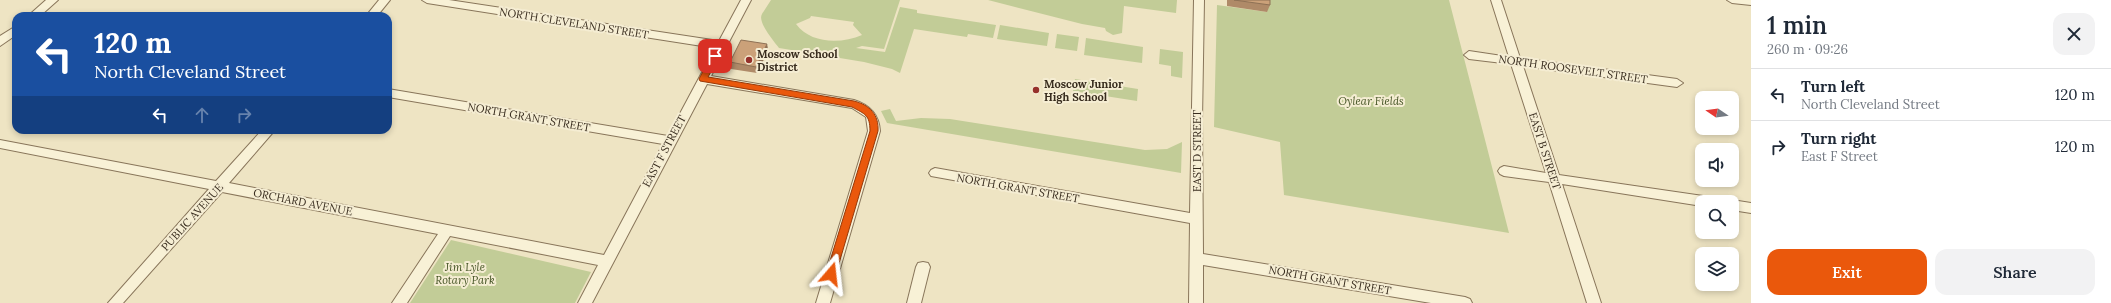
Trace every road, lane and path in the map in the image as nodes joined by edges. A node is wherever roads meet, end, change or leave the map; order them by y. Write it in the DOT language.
graph roads {
  1 [pos="53,0"];
  2 [pos="385,0"];
  3 [pos="426,0"];
  4 [pos="746,0"];
  5 [pos="1199,0"];
  6 [pos="1496,0"];
  7 [pos="1732,0"];
  8 [pos="1751,2"];
  9 [pos="38,12"];
  10 [pos="374,12"];
  11 [pos="12,32"];
  12 [pos="0,42"];
  13 [pos="722,45"];
  14 [pos="1469,54"];
  15 [pos="1515,60"];
  16 [pos="703,79"];
  17 [pos="1677,83"];
  18 [pos="392,95"];
  19 [pos="265,134"];
  20 [pos="670,141"];
  21 [pos="0,144"];
  22 [pos="1504,171"];
  23 [pos="935,173"];
  24 [pos="1554,179"];
  25 [pos="219,186"];
  26 [pos="1695,200"];
  27 [pos="1739,206"];
  28 [pos="1751,208"];
  29 [pos="1196,219"];
  30 [pos="447,230"];
  31 [pos="1196,258"];
  32 [pos="606,261"];
  33 [pos="923,267"];
  34 [pos="115,303"];
  35 [pos="399,303"];
  36 [pos="585,303"];
  37 [pos="822,303"];
  38 [pos="914,303"];
  39 [pos="1196,303"];
  40 [pos="1465,303"];
  41 [pos="1594,303"];
  1 -- 9 [label="street"];
  2 -- 10 [label="street"];
  3 -- 13 [label="street, NORTH CLEVELAND STREET"];
  4 -- 13 [label="street, EAST F STREET"];
  5 -- 29 [label="street, EAST D STREET"];
  6 -- 15 [label="street, EAST B STREET"];
  7 -- 8 [label="street"];
  11 -- 12 [label="street"];
  13 -- 16 [label="street, EAST F STREET"];
  14 -- 15 [label="street, NORTH ROOSEVELT STREET"];
  15 -- 17 [label="street, NORTH ROOSEVELT STREET"];
  15 -- 24 [label="street, EAST B STREET"];
  16 -- 20 [label="street, EAST F STREET"];
  16 -- 37 [label="street"];
  18 -- 20 [label="street, NORTH GRANT STREET"];
  19 -- 25 [label="street, PUBLIC AVENUE"];
  20 -- 32 [label="street, EAST F STREET"];
  21 -- 25 [label="street, ORCHARD AVENUE"];
  22 -- 24 [label="street"];
  23 -- 29 [label="street, NORTH GRANT STREET"];
  24 -- 26 [label="street"];
  24 -- 41 [label="street, EAST B STREET"];
  25 -- 30 [label="street, ORCHARD AVENUE"];
  25 -- 34 [label="street, PUBLIC AVENUE"];
  27 -- 28 [label="street"];
  29 -- 31 [label="street, EAST D STREET"];
  30 -- 32 [label="street, ORCHARD AVENUE"];
  30 -- 35 [label="street"];
  31 -- 39 [label="street, EAST D STREET"];
  31 -- 40 [label="street, NORTH GRANT STREET"];
  32 -- 36 [label="street, EAST F STREET"];
  33 -- 38 [label="street"];
}
